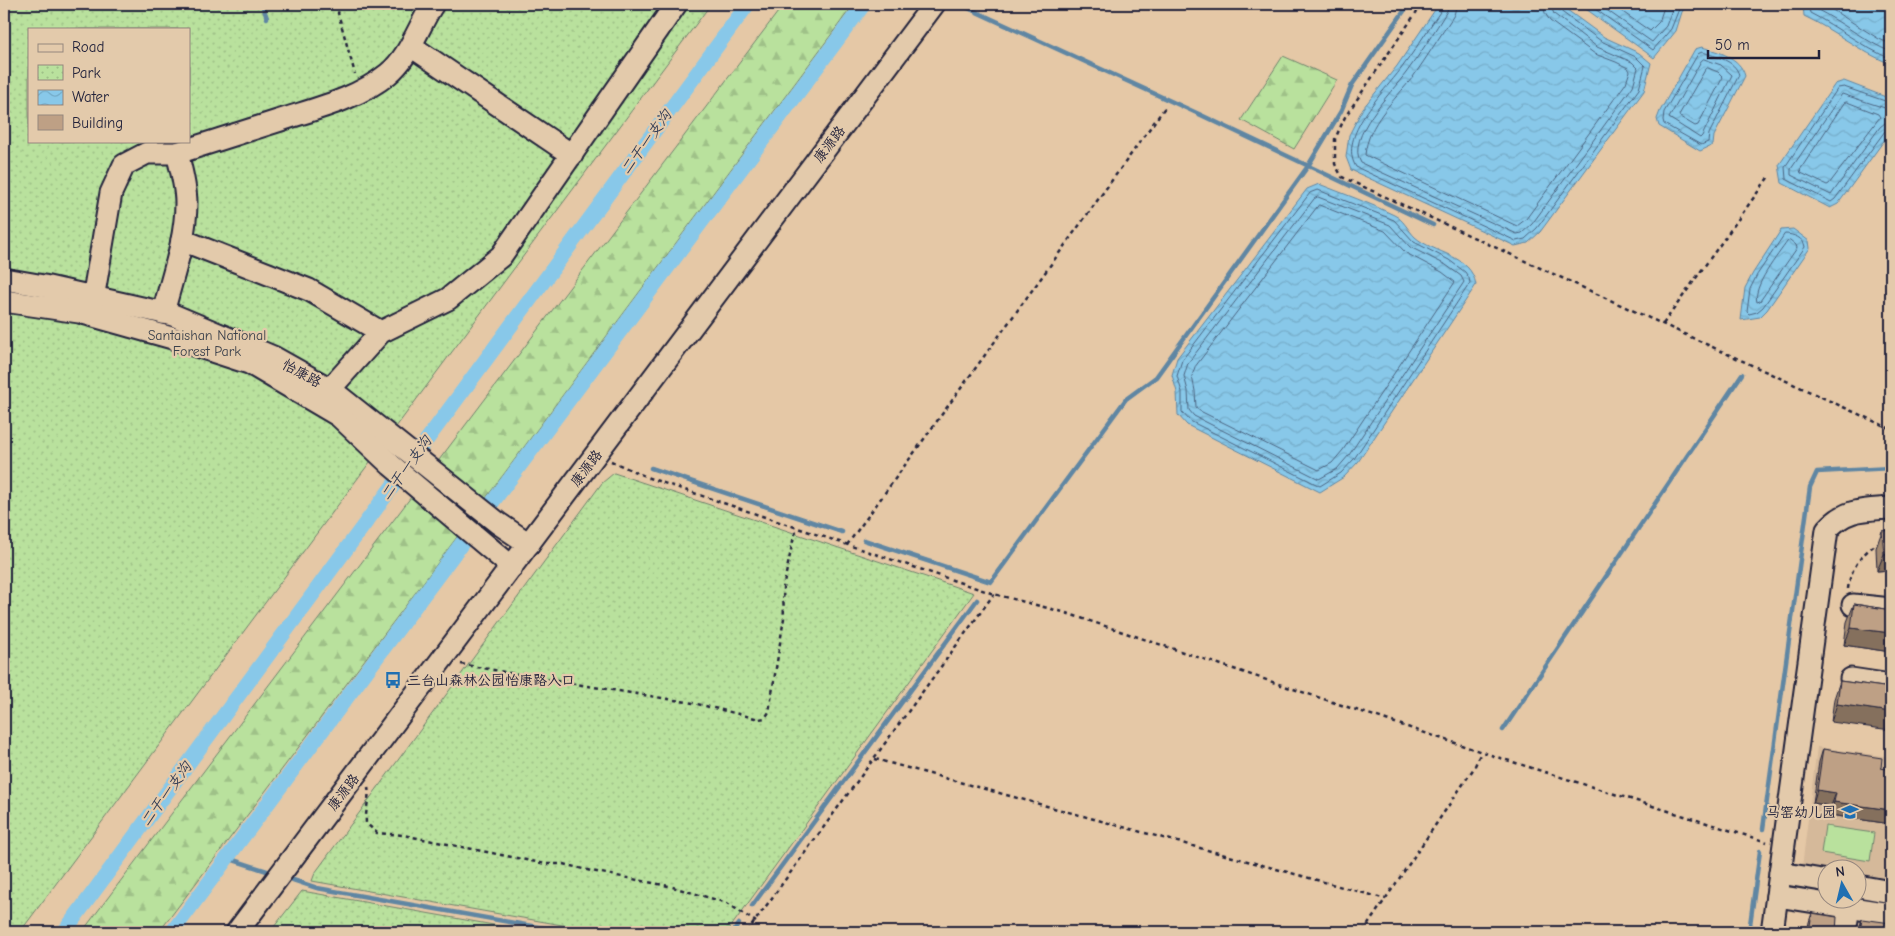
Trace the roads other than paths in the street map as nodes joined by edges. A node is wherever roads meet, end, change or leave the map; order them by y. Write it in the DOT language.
graph roads {
  1 [pos="433,4"];
  2 [pos="676,4"];
  3 [pos="934,4"];
  4 [pos="411,46"];
  5 [pos="177,153"];
  6 [pos="572,155"];
  7 [pos="182,240"];
  8 [pos="4,279"];
  9 [pos="4,301"];
  10 [pos="92,306"];
  11 [pos="163,313"];
  12 [pos="381,332"];
  13 [pos="235,350"];
  14 [pos="330,389"];
  15 [pos="1889,502"];
  16 [pos="529,544"];
  17 [pos="512,566"];
  18 [pos="1853,604"];
  19 [pos="1891,609"];
  20 [pos="1851,679"];
  21 [pos="1891,685"];
  22 [pos="1780,873"];
  23 [pos="1818,879"];
  24 [pos="1868,888"];
  25 [pos="1891,892"];
  26 [pos="1777,896"];
  27 [pos="1818,902"];
  28 [pos="1849,908"];
  29 [pos="1855,908"];
  30 [pos="1891,914"];
  31 [pos="238,932"];
  32 [pos="1772,932"];
  33 [pos="1845,932"];
  1 -- 4 [label="street"];
  2 -- 6 [label="street"];
  3 -- 16 [label="street, 康源路"];
  4 -- 5 [label="street"];
  4 -- 6 [label="street"];
  5 -- 7 [label="street"];
  5 -- 10 [label="street"];
  6 -- 12 [label="street"];
  7 -- 11 [label="street"];
  7 -- 12 [label="street"];
  8 -- 10 [label="street, 怡康路"];
  9 -- 10 [label="street, 怡康路"];
  10 -- 11 [label="street, 怡康路"];
  10 -- 13 [label="street, 怡康路"];
  11 -- 13 [label="street, 怡康路"];
  12 -- 14 [label="street"];
  13 -- 14 [label="street, 怡康路"];
  13 -- 17 [label="street, 怡康路"];
  14 -- 16 [label="street, 怡康路"];
  15 -- 22 [label="street"];
  16 -- 17 [label="street, 康源路"];
  17 -- 31 [label="street, 康源路"];
  18 -- 19 [label="street"];
  20 -- 21 [label="street"];
  22 -- 23 [label="street"];
  22 -- 26 [label="street"];
  24 -- 25 [label="street"];
  26 -- 27 [label="street"];
  26 -- 32 [label="street"];
  28 -- 33 [label="street"];
  29 -- 30 [label="street"];
}
